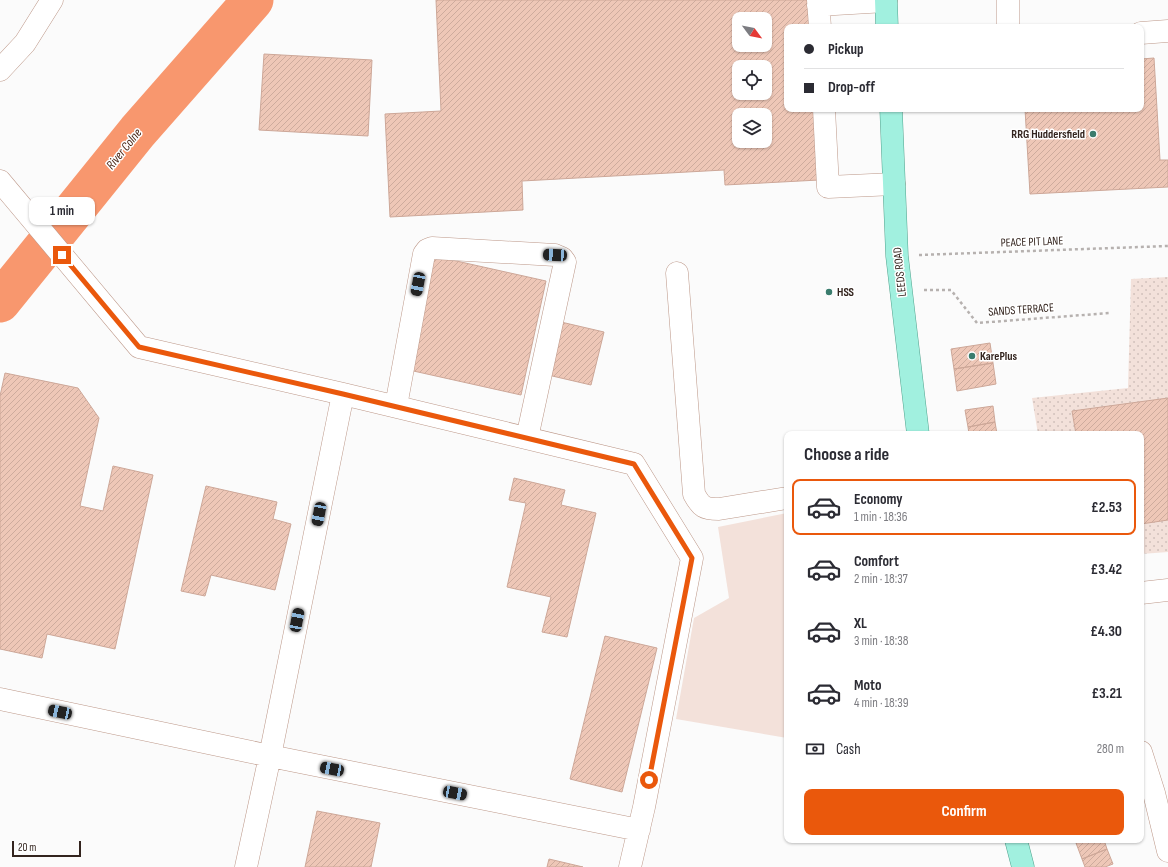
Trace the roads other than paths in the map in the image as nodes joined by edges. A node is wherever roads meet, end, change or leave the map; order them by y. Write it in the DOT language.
graph roads {
  1 [pos="52,0"];
  2 [pos="1008,0"];
  3 [pos="886,1"];
  4 [pos="818,2"];
  5 [pos="820,24"];
  6 [pos="888,24"];
  7 [pos="1008,24"];
  8 [pos="1168,31"];
  9 [pos="1144,33"];
  10 [pos="0,70"];
  11 [pos="824,112"];
  12 [pos="891,112"];
  13 [pos="894,184"];
  14 [pos="6,188"];
  15 [pos="677,273"];
  16 [pos="343,394"];
  17 [pos="396,406"];
  18 [pos="918,431"];
  19 [pos="527,438"];
  20 [pos="784,498"];
  21 [pos="1168,590"];
  22 [pos="1144,593"];
  23 [pos="0,699"];
  24 [pos="270,756"];
  25 [pos="1144,761"];
  26 [pos="639,830"];
  27 [pos="1017,843"];
  28 [pos="1168,851"];
  29 [pos="246,867"];
  30 [pos="630,867"];
  31 [pos="1023,867"];
  1 -- 10 [label="lane"];
  2 -- 7 [label="lane"];
  3 -- 4 [label="lane"];
  3 -- 6 [label="main road"];
  4 -- 5 [label="lane"];
  8 -- 9 [label="lane"];
  11 -- 13 [label="lane"];
  12 -- 13 [label="main road, LEEDS ROAD"];
  13 -- 18 [label="main road, LEEDS ROAD"];
  14 -- 16 [label="lane"];
  15 -- 20 [label="lane"];
  16 -- 17 [label="lane"];
  16 -- 24 [label="lane"];
  17 -- 19 [label="lane"];
  17 -- 19 [label="lane"];
  19 -- 26 [label="lane"];
  21 -- 22 [label="lane"];
  23 -- 24 [label="lane"];
  24 -- 26 [label="lane"];
  24 -- 29 [label="lane"];
  25 -- 28 [label="lane"];
  26 -- 30 [label="lane"];
  27 -- 31 [label="main road"];
}
